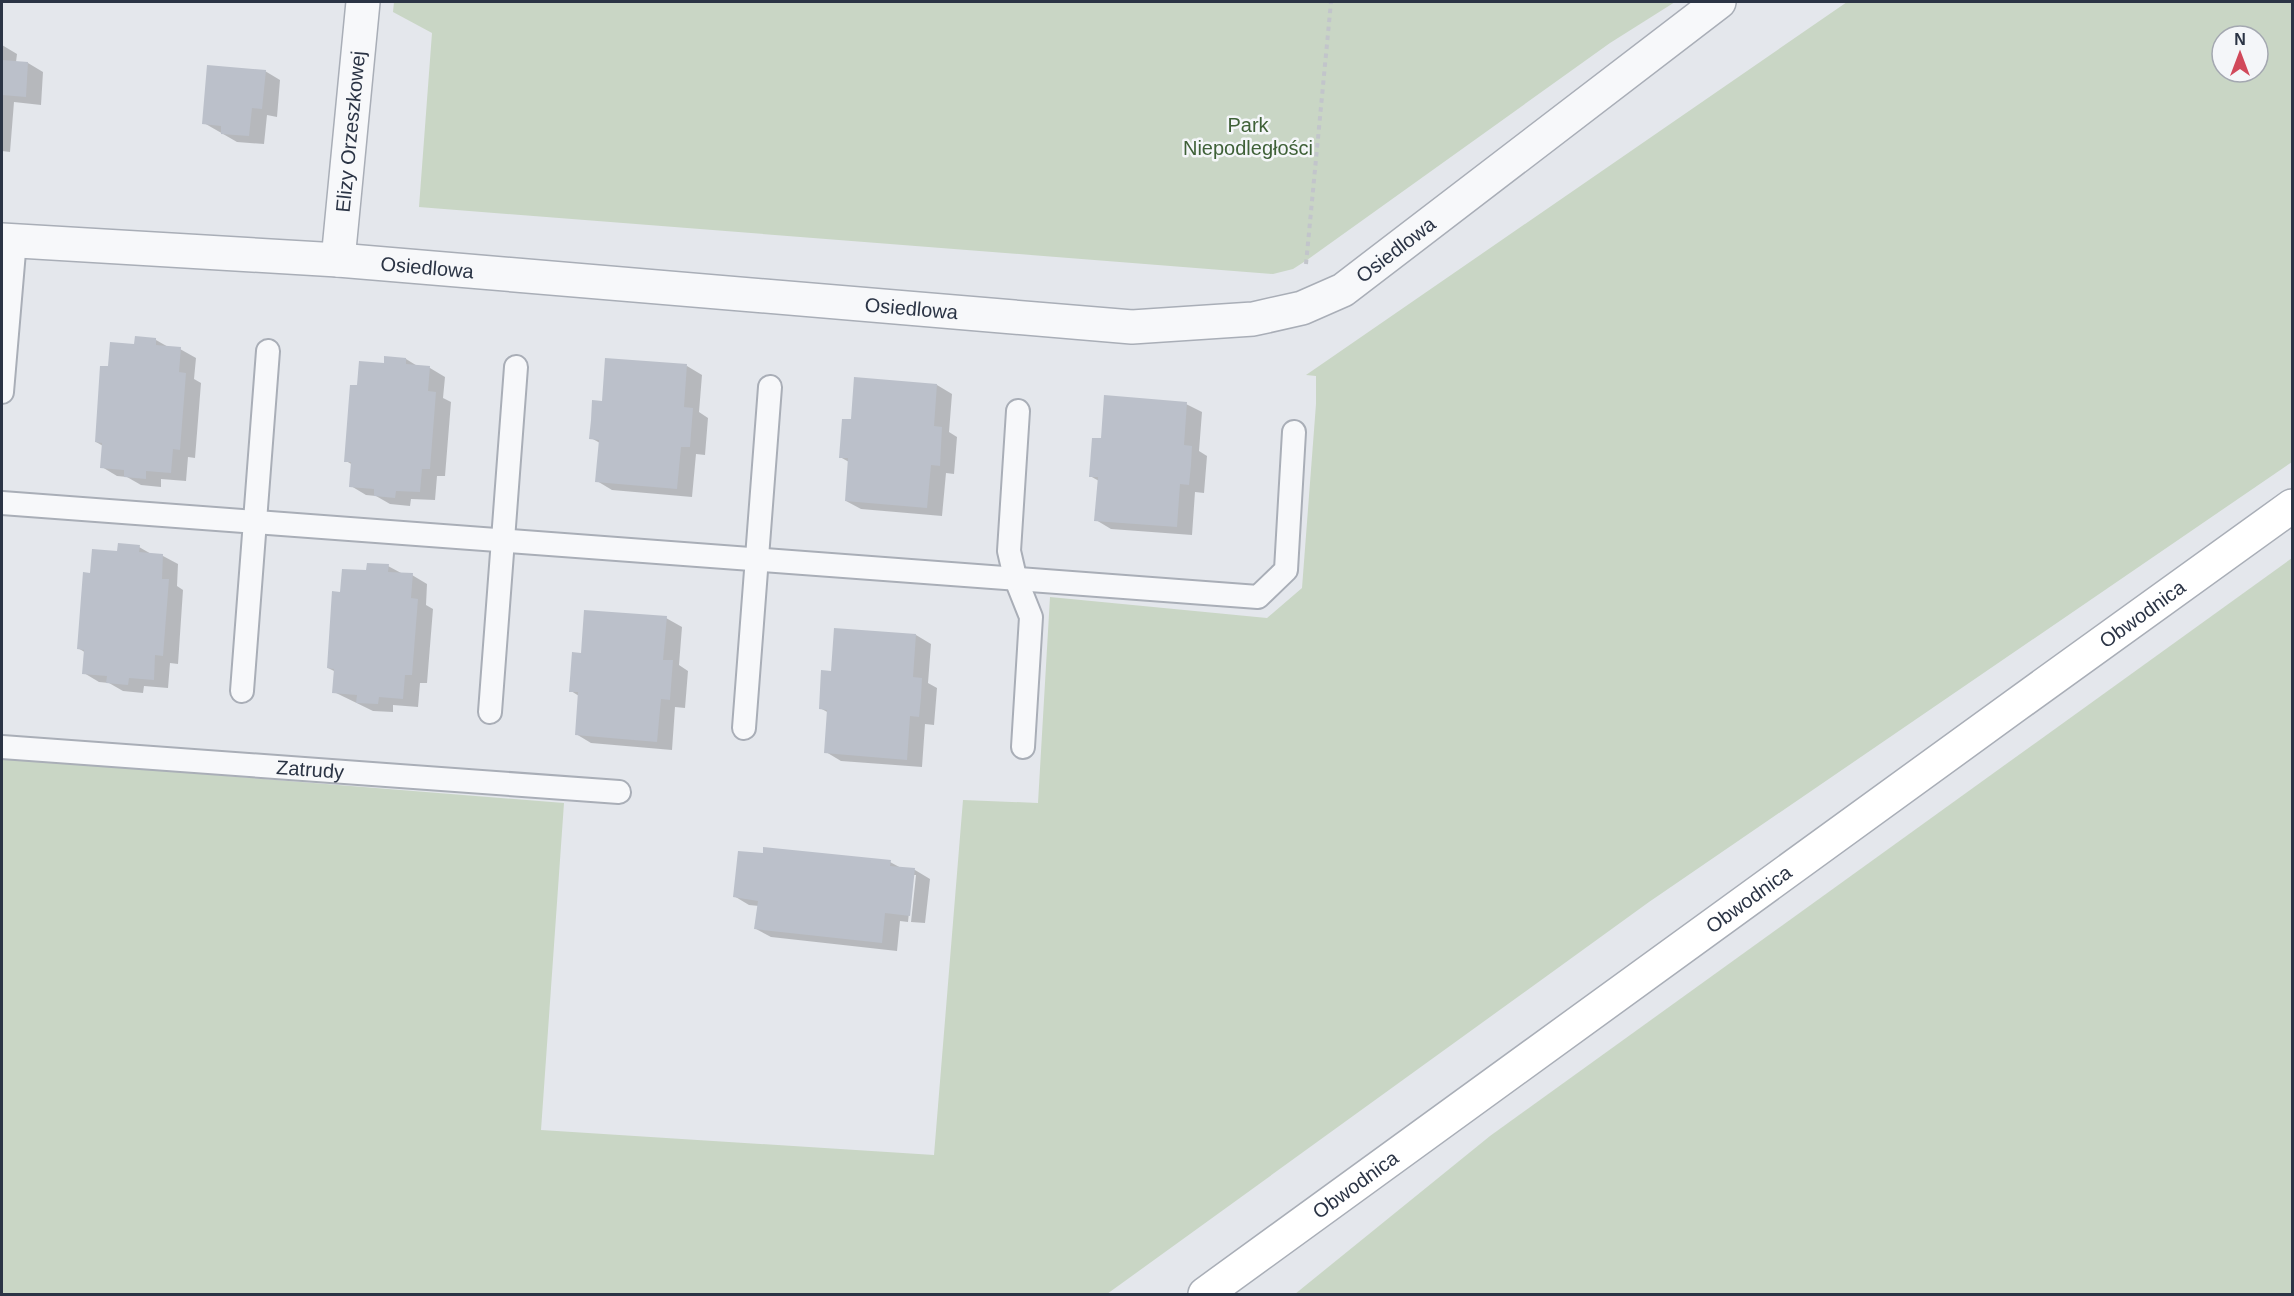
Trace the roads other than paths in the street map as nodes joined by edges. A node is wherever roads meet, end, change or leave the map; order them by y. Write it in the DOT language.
graph roads {
  1 [pos="363,2"];
  2 [pos="1719,2"];
  3 [pos="8,240"];
  4 [pos="338,260"];
  5 [pos="268,351"];
  6 [pos="516,367"];
  7 [pos="770,387"];
  8 [pos="2,392"];
  9 [pos="1018,411"];
  10 [pos="1294,432"];
  11 [pos="2,503"];
  12 [pos="2292,506"];
  13 [pos="255,523"];
  14 [pos="503,542"];
  15 [pos="757,560"];
  16 [pos="1014,577"];
  17 [pos="242,691"];
  18 [pos="490,712"];
  19 [pos="744,728"];
  20 [pos="2,747"];
  21 [pos="1023,747"];
  22 [pos="619,792"];
  23 [pos="1205,1294"];
  1 -- 4 [label="street, Elizy Orzeszkowej"];
  2 -- 4 [label="street, Osiedlowa"];
  3 -- 4 [label="street, Osiedlowa"];
  3 -- 8 [label="lane"];
  5 -- 13 [label="lane"];
  6 -- 14 [label="lane"];
  7 -- 15 [label="lane"];
  9 -- 16 [label="lane"];
  10 -- 16 [label="lane"];
  11 -- 13 [label="lane"];
  12 -- 23 [label="main road, Obwodnica"];
  13 -- 14 [label="lane"];
  13 -- 17 [label="lane"];
  14 -- 15 [label="lane"];
  14 -- 18 [label="lane"];
  15 -- 16 [label="lane"];
  15 -- 19 [label="lane"];
  16 -- 21 [label="lane"];
  20 -- 22 [label="lane, Zatrudy"];
}
